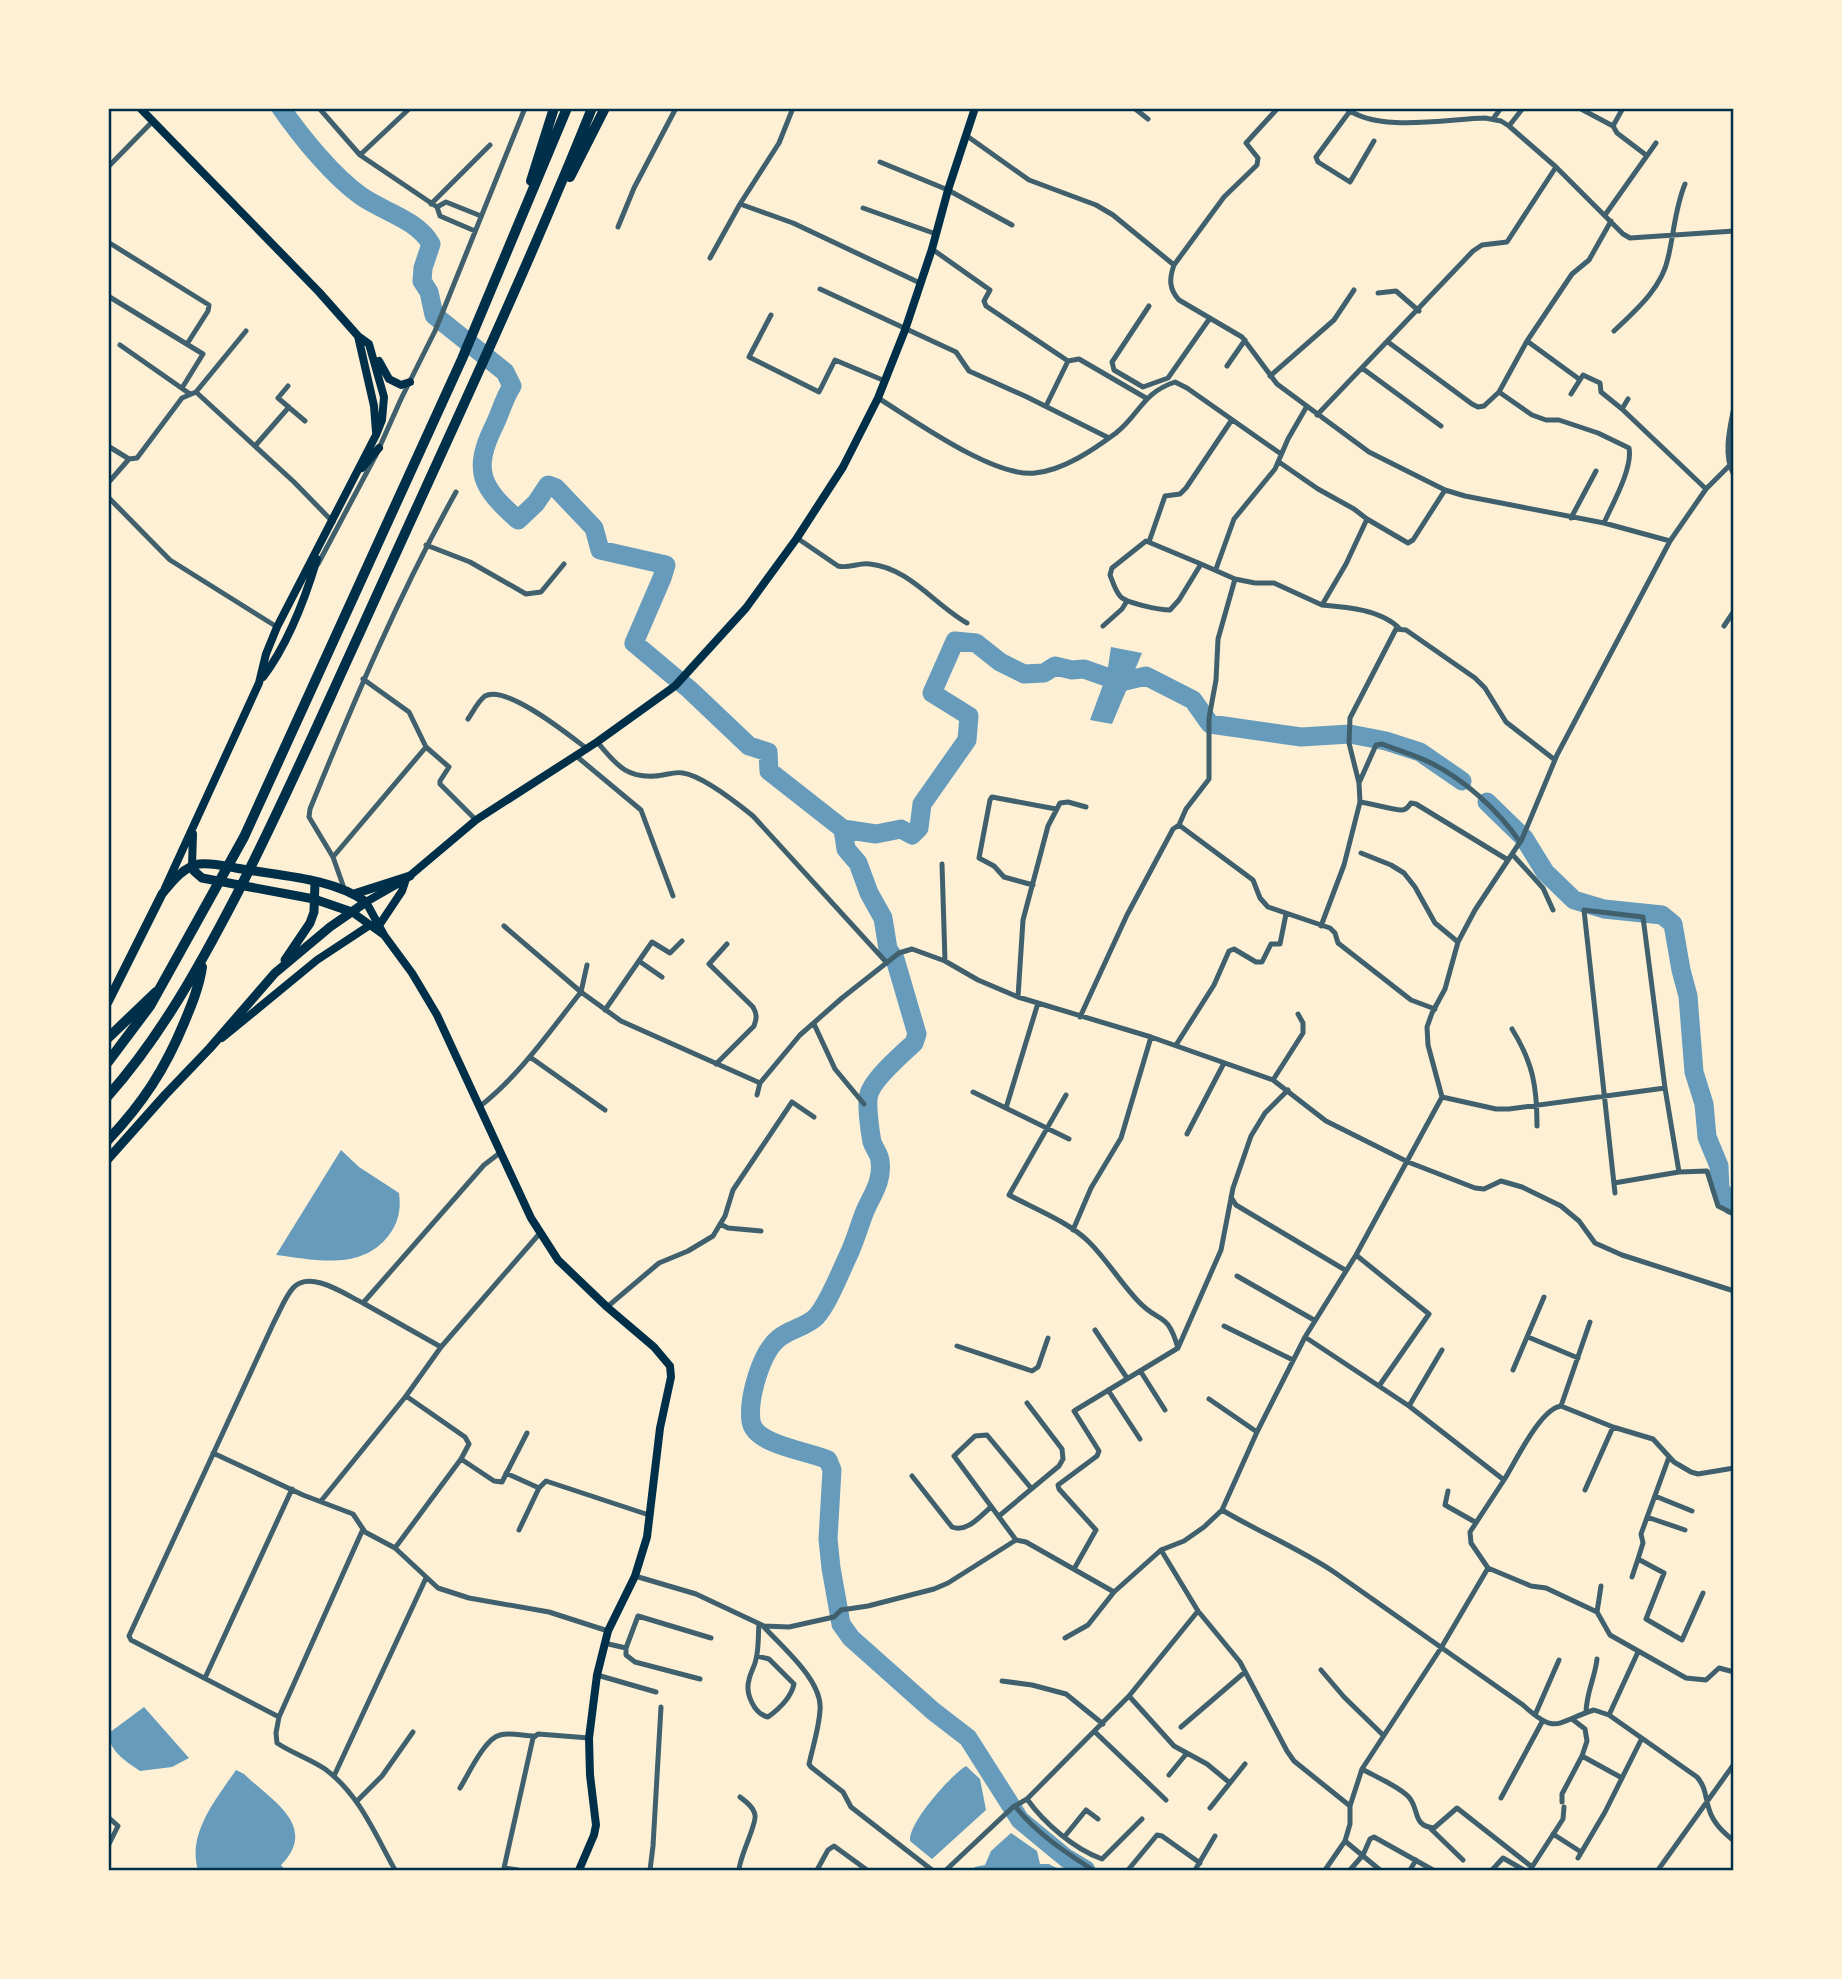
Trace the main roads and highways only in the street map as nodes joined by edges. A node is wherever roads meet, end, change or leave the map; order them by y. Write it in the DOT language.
graph roads {
  1 [pos="140,108"];
  2 [pos="554,108"];
  3 [pos="568,108"];
  4 [pos="592,108"];
  5 [pos="605,108"];
  6 [pos="975,108"];
  7 [pos="548,217"];
  8 [pos="512,242"];
  9 [pos="358,336"];
  10 [pos="372,349"];
  11 [pos="410,382"];
  12 [pos="376,435"];
  13 [pos="379,448"];
  14 [pos="358,473"];
  15 [pos="322,540"];
  16 [pos="284,614"];
  17 [pos="294,619"];
  18 [pos="259,682"];
  19 [pos="195,821"];
  20 [pos="192,866"];
  21 [pos="408,877"];
  22 [pos="315,883"];
  23 [pos="350,892"];
  24 [pos="162,894"];
  25 [pos="314,899"];
  26 [pos="366,902"];
  27 [pos="352,912"];
  28 [pos="380,924"];
  29 [pos="370,925"];
  30 [pos="384,935"];
  31 [pos="203,959"];
  32 [pos="275,972"];
  33 [pos="157,991"];
  34 [pos="108,1002"];
  35 [pos="108,1038"];
  36 [pos="210,1048"];
  37 [pos="108,1062"];
  38 [pos="108,1096"];
  39 [pos="108,1140"];
  40 [pos="108,1159"];
  41 [pos="579,1871"];
  1 -- 9 [label="main road"];
  2 -- 8 [label="highway"];
  3 -- 8 [label="highway"];
  4 -- 7 [label="highway"];
  5 -- 7 [label="highway"];
  6 -- 21 [label="main road"];
  7 -- 31 [label="highway"];
  8 -- 33 [label="highway"];
  9 -- 10 [label="main road"];
  9 -- 12 [label="main road"];
  10 -- 11 [label="main road"];
  10 -- 12 [label="main road"];
  12 -- 14 [label="main road"];
  13 -- 14 [label="main road"];
  14 -- 15 [label="main road"];
  15 -- 16 [label="main road"];
  15 -- 17 [label="main road"];
  16 -- 17 [label="main road"];
  16 -- 18 [label="main road"];
  17 -- 18 [label="main road"];
  18 -- 19 [label="main road"];
  19 -- 20 [label="main road"];
  19 -- 24 [label="main road"];
  20 -- 22 [label="main road"];
  20 -- 24 [label="main road"];
  20 -- 25 [label="main road"];
  21 -- 23 [label="main road"];
  21 -- 26 [label="main road"];
  21 -- 28 [label="main road"];
  22 -- 23 [label="main road"];
  22 -- 25 [label="main road"];
  23 -- 26 [label="main road"];
  24 -- 34 [label="main road"];
  25 -- 27 [label="main road"];
  25 -- 32 [label="main road"];
  26 -- 27 [label="main road"];
  26 -- 28 [label="main road"];
  27 -- 29 [label="main road"];
  27 -- 32 [label="main road"];
  28 -- 30 [label="main road"];
  29 -- 30 [label="main road"];
  29 -- 36 [label="main road"];
  30 -- 41 [label="main road"];
  31 -- 38 [label="highway"];
  31 -- 39 [label="highway"];
  32 -- 36 [label="main road"];
  33 -- 35 [label="highway"];
  33 -- 37 [label="highway"];
  36 -- 40 [label="main road"];
}
